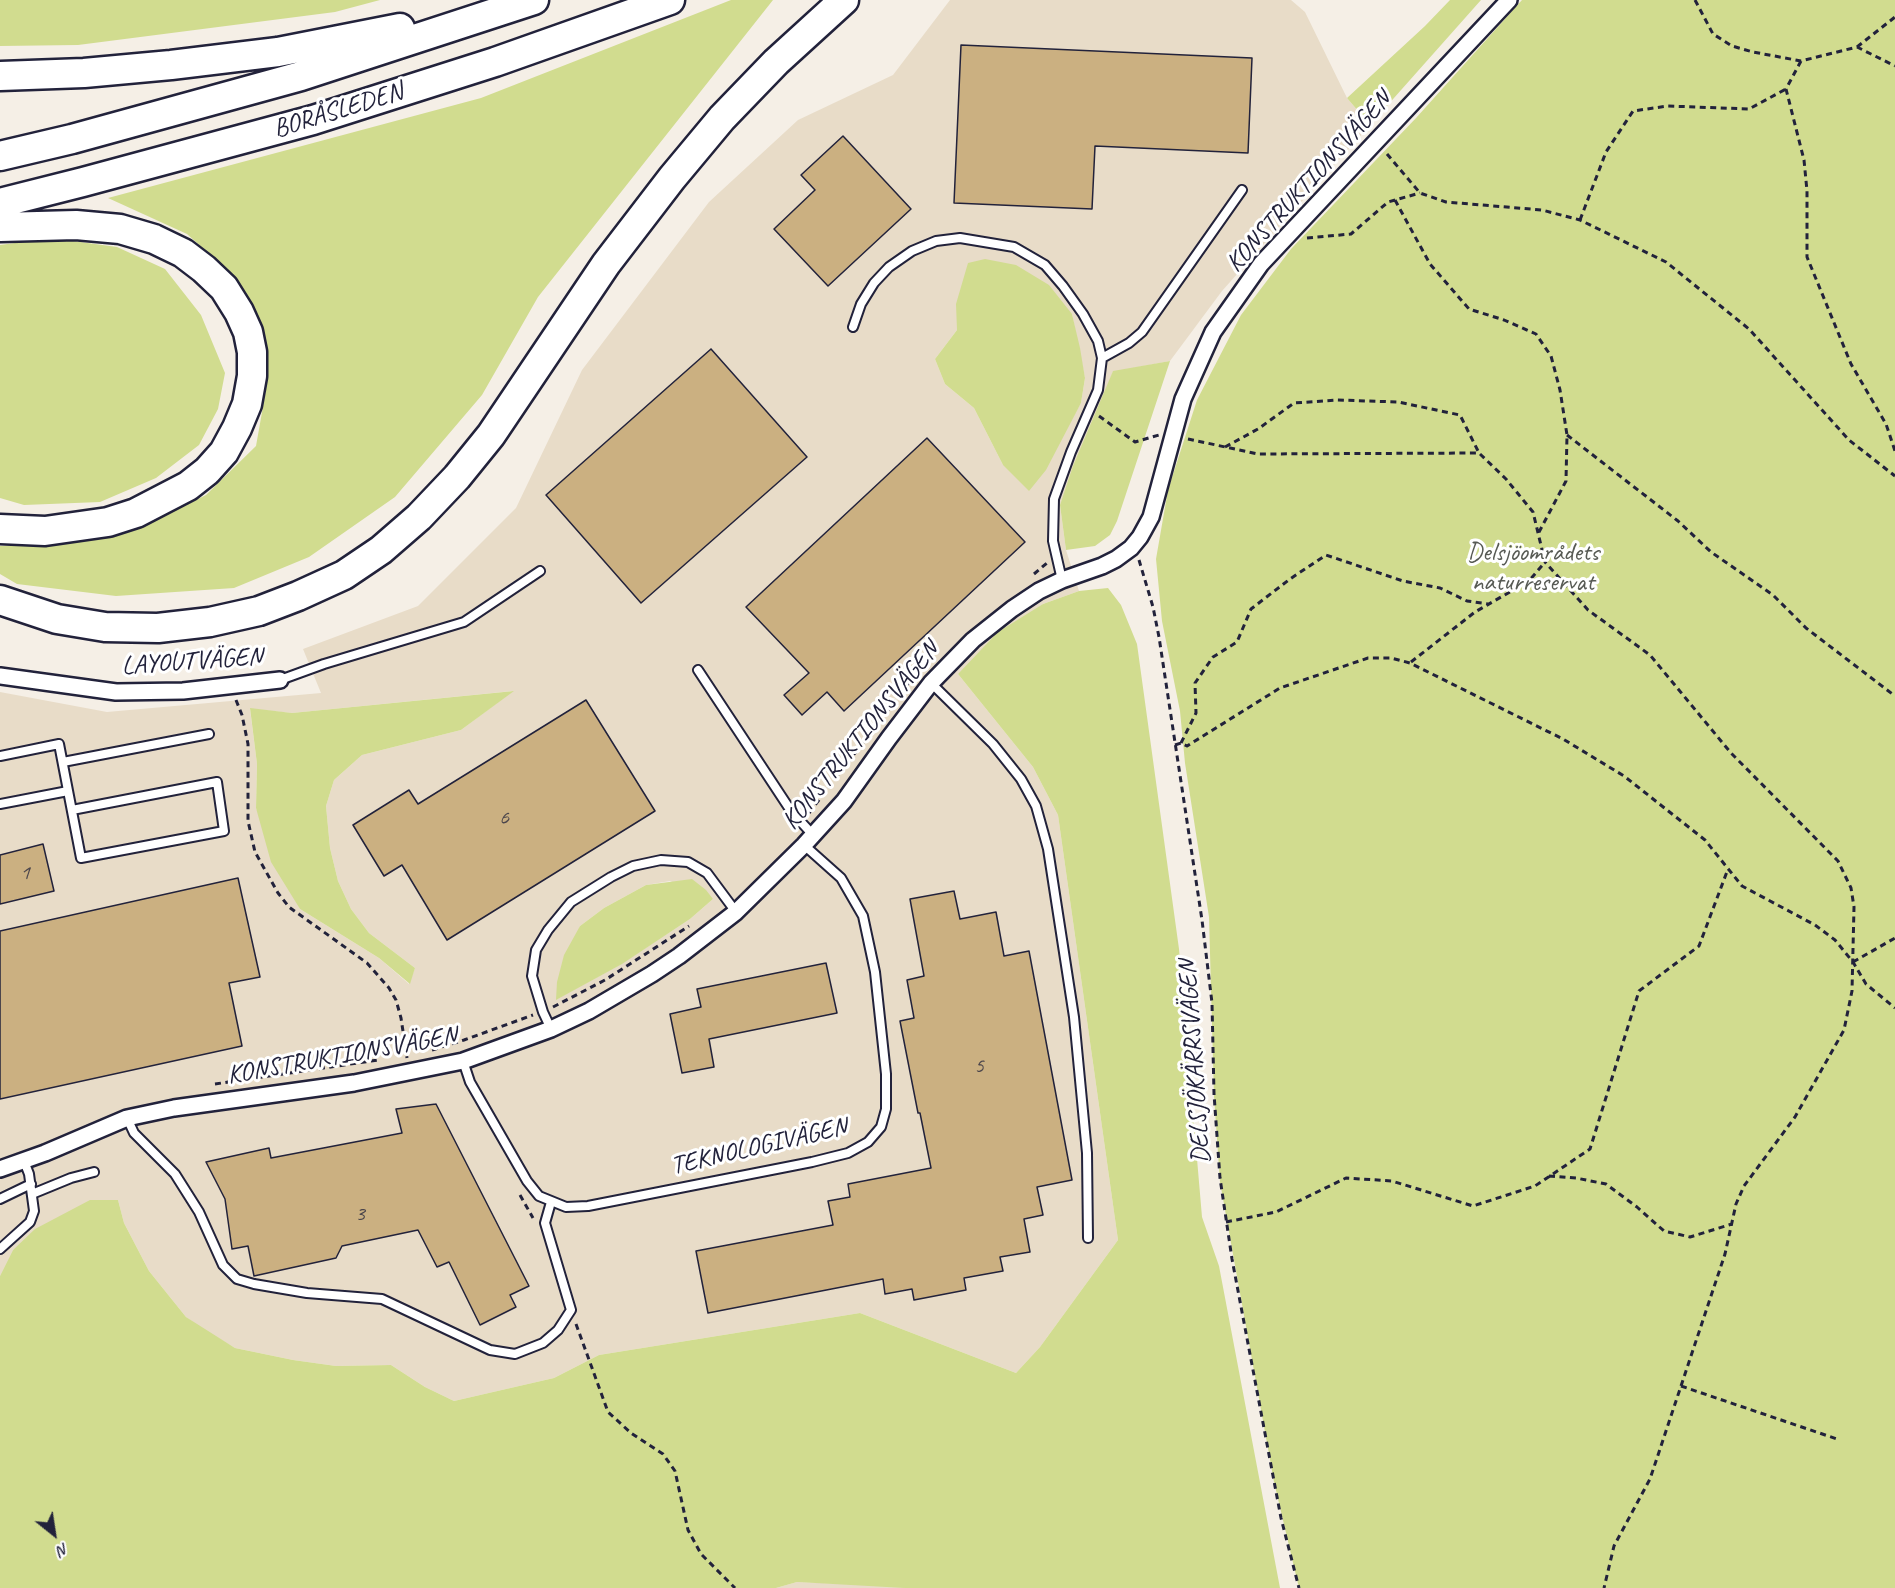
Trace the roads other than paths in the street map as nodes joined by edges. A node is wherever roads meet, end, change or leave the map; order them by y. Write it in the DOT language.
graph roads {
  1 [pos="670,0"];
  2 [pos="844,0"];
  3 [pos="1509,0"];
  4 [pos="524,4"];
  5 [pos="0,76"];
  6 [pos="0,156"];
  7 [pos="1242,190"];
  8 [pos="0,203"];
  9 [pos="0,227"];
  10 [pos="854,327"];
  11 [pos="1102,358"];
  12 [pos="0,529"];
  13 [pos="540,571"];
  14 [pos="1062,580"];
  15 [pos="0,600"];
  16 [pos="698,670"];
  17 [pos="0,676"];
  18 [pos="280,680"];
  19 [pos="931,683"];
  20 [pos="209,734"];
  21 [pos="0,756"];
  22 [pos="63,762"];
  23 [pos="68,791"];
  24 [pos="0,804"];
  25 [pos="72,810"];
  26 [pos="808,840"];
  27 [pos="736,912"];
  28 [pos="551,1029"];
  29 [pos="463,1061"];
  30 [pos="127,1118"];
  31 [pos="24,1161"];
  32 [pos="0,1169"];
  33 [pos="94,1172"];
  34 [pos="31,1184"];
  35 [pos="32,1194"];
  36 [pos="0,1199"];
  37 [pos="551,1202"];
  38 [pos="1088,1238"];
  39 [pos="0,1249"];
  1 -- 8 [label="highway, BORÅSLEDEN"];
  2 -- 15 [label="highway"];
  3 -- 14 [label="street, KONSTRUKTIONSVÄGEN"];
  4 -- 5 [label="highway"];
  4 -- 6 [label="highway, BORÅSLEDEN"];
  7 -- 11 [label="lane"];
  9 -- 12 [label="highway"];
  10 -- 11 [label="lane"];
  11 -- 14 [label="lane"];
  13 -- 18 [label="lane"];
  14 -- 19 [label="street, KONSTRUKTIONSVÄGEN"];
  16 -- 26 [label="lane, TEKNOLOGIVÄGEN"];
  17 -- 18 [label="street, LAYOUTVÄGEN"];
  19 -- 26 [label="street, KONSTRUKTIONSVÄGEN"];
  19 -- 38 [label="lane"];
  20 -- 22 [label="lane"];
  21 -- 22 [label="lane"];
  22 -- 23 [label="lane"];
  23 -- 24 [label="lane"];
  23 -- 25 [label="lane"];
  25 -- 25 [label="lane"];
  26 -- 27 [label="street, KONSTRUKTIONSVÄGEN"];
  26 -- 37 [label="lane, TEKNOLOGIVÄGEN"];
  27 -- 28 [label="street, KONSTRUKTIONSVÄGEN"];
  27 -- 28 [label="lane"];
  28 -- 29 [label="street, KONSTRUKTIONSVÄGEN"];
  29 -- 30 [label="street, KONSTRUKTIONSVÄGEN"];
  29 -- 37 [label="lane"];
  30 -- 31 [label="street, KONSTRUKTIONSVÄGEN"];
  30 -- 37 [label="lane"];
  31 -- 32 [label="street, KONSTRUKTIONSVÄGEN"];
  31 -- 34 [label="lane"];
  33 -- 35 [label="lane"];
  34 -- 35 [label="lane"];
  34 -- 36 [label="lane"];
  35 -- 39 [label="lane"];
}
